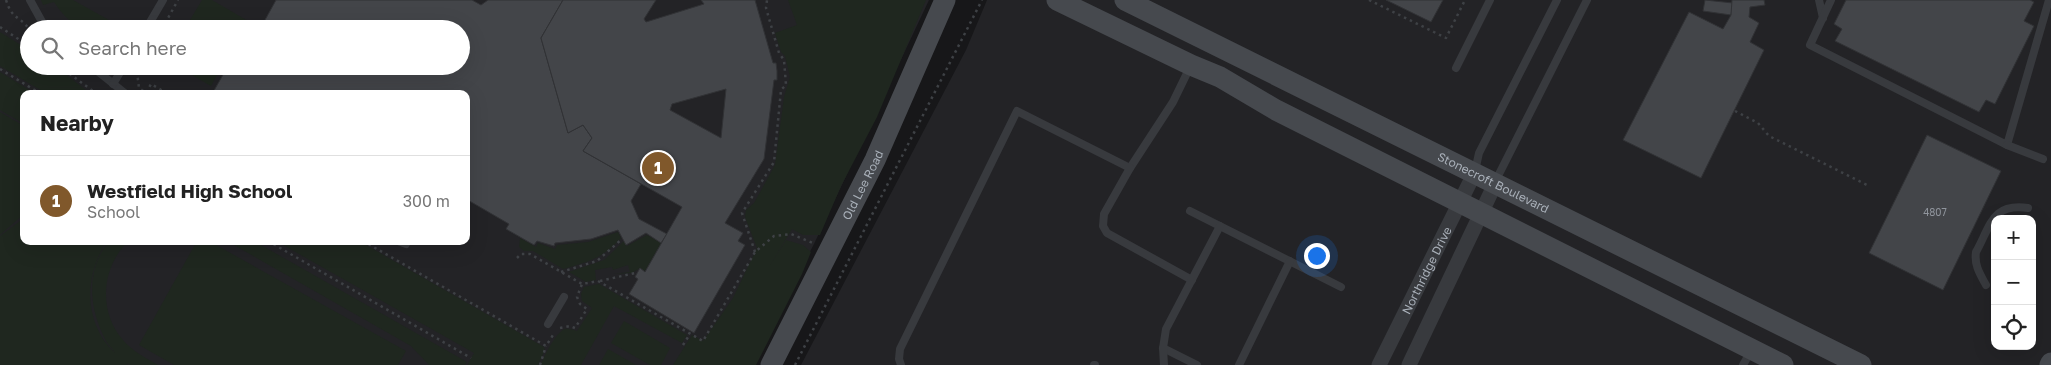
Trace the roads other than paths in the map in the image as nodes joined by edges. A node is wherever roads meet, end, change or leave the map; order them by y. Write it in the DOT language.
graph roads {
  1 [pos="30,0"];
  2 [pos="163,0"];
  3 [pos="945,0"];
  4 [pos="1057,0"];
  5 [pos="1126,0"];
  6 [pos="1490,0"];
  7 [pos="1557,0"];
  8 [pos="1587,0"];
  9 [pos="1819,0"];
  10 [pos="1831,0"];
  11 [pos="2049,0"];
  12 [pos="1823,18"];
  13 [pos="41,20"];
  14 [pos="151,20"];
  15 [pos="1191,66"];
  16 [pos="1456,68"];
  17 [pos="102,75"];
  18 [pos="118,75"];
  19 [pos="113,84"];
  20 [pos="121,90"];
  21 [pos="2007,144"];
  22 [pos="2043,158"];
  23 [pos="1130,168"];
  24 [pos="1474,174"];
  25 [pos="1495,184"];
  26 [pos="1460,203"];
  27 [pos="2028,208"];
  28 [pos="1190,211"];
  29 [pos="1481,213"];
  30 [pos="1220,226"];
  31 [pos="1290,261"];
  32 [pos="1192,280"];
  33 [pos="1986,285"];
  34 [pos="1341,287"];
  35 [pos="564,297"];
  36 [pos="548,324"];
  37 [pos="1163,348"];
  38 [pos="1747,357"];
  39 [pos="771,365"];
  40 [pos="901,365"];
  41 [pos="1164,365"];
  42 [pos="1197,365"];
  43 [pos="1239,365"];
  44 [pos="1379,365"];
  45 [pos="1409,365"];
  46 [pos="1783,365"];
  47 [pos="1861,365"];
  1 -- 13 [label="lane"];
  2 -- 14 [label="lane"];
  3 -- 39 [label="main road, Old Lee Road"];
  4 -- 15 [label="main road"];
  5 -- 24 [label="main road, Stonecroft Boulevard"];
  6 -- 16 [label="lane"];
  7 -- 24 [label="lane"];
  8 -- 25 [label="lane"];
  9 -- 12 [label="lane"];
  10 -- 12 [label="lane"];
  11 -- 21 [label="lane"];
  12 -- 21 [label="lane"];
  15 -- 23 [label="lane"];
  15 -- 26 [label="main road"];
  17 -- 19 [label="lane"];
  18 -- 19 [label="lane"];
  19 -- 20 [label="lane"];
  21 -- 22 [label="lane"];
  23 -- 32 [label="lane"];
  23 -- 40 [label="lane"];
  24 -- 25 [label="main road, Stonecroft Boulevard"];
  24 -- 26 [label="street, Northridge Drive"];
  25 -- 29 [label="street, Northridge Drive"];
  25 -- 47 [label="main road, Stonecroft Boulevard"];
  26 -- 29 [label="main road"];
  26 -- 44 [label="street, Northridge Drive"];
  27 -- 33 [label="lane"];
  28 -- 30 [label="lane"];
  29 -- 38 [label="main road"];
  29 -- 45 [label="street, Northridge Drive"];
  30 -- 31 [label="lane"];
  30 -- 32 [label="lane"];
  31 -- 34 [label="lane"];
  31 -- 43 [label="lane"];
  32 -- 37 [label="lane"];
  35 -- 36 [label="lane"];
  37 -- 41 [label="lane"];
  37 -- 42 [label="lane"];
  38 -- 46 [label="main road"];
}
